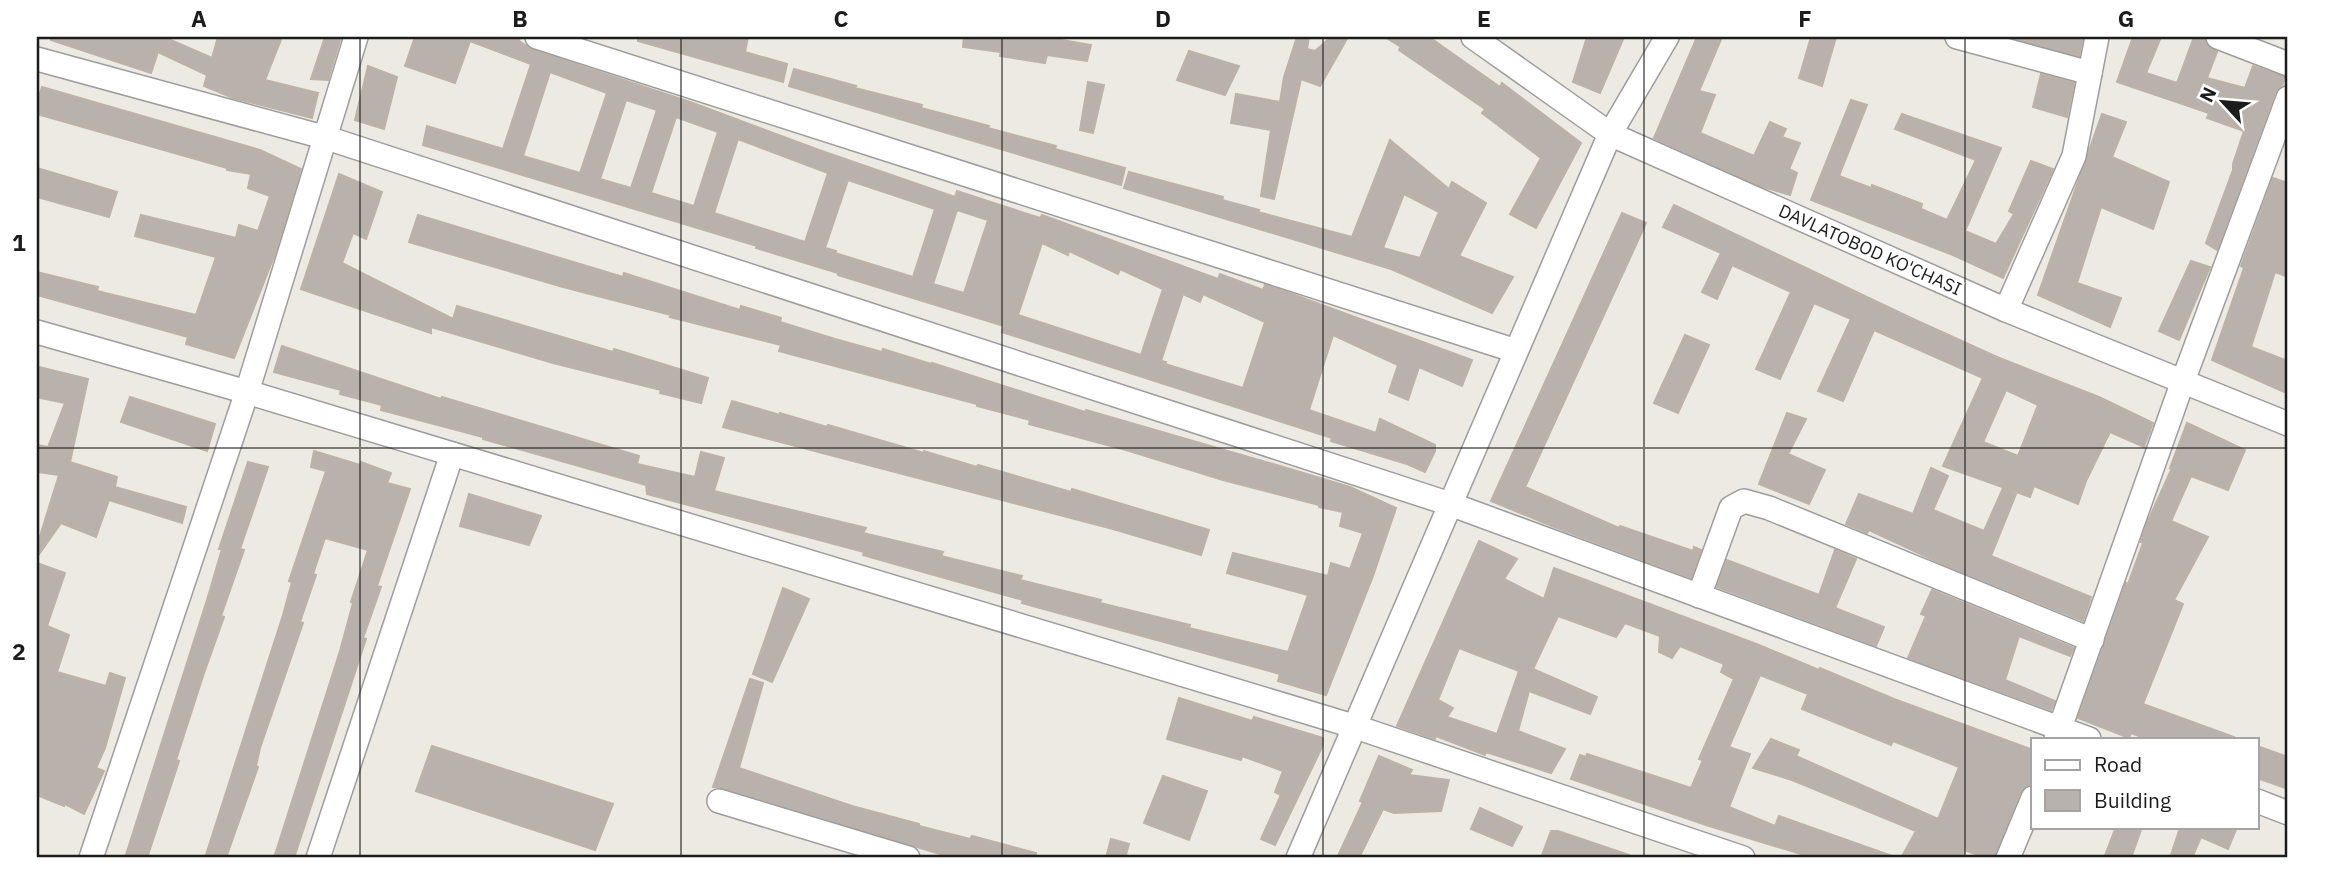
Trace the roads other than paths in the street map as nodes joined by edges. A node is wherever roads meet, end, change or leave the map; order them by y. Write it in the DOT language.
graph roads {
  1 [pos="356,37"];
  2 [pos="537,37"];
  3 [pos="1473,37"];
  4 [pos="1667,37"];
  5 [pos="1957,37"];
  6 [pos="2097,37"];
  7 [pos="2218,37"];
  8 [pos="37,59"];
  9 [pos="2288,64"];
  10 [pos="2090,74"];
  11 [pos="2288,98"];
  12 [pos="1610,134"];
  13 [pos="327,138"];
  14 [pos="2006,310"];
  15 [pos="37,332"];
  16 [pos="1516,351"];
  17 [pos="2183,381"];
  18 [pos="247,392"];
  19 [pos="2288,424"];
  20 [pos="452,454"];
  21 [pos="1450,503"];
  22 [pos="1699,596"];
  23 [pos="2092,640"];
  24 [pos="1353,726"];
  25 [pos="2059,734"];
  26 [pos="2082,738"];
  27 [pos="719,801"];
  28 [pos="2258,801"];
  29 [pos="2031,803"];
  30 [pos="2288,813"];
  31 [pos="1678,848"];
  32 [pos="91,858"];
  33 [pos="318,858"];
  34 [pos="908,858"];
  35 [pos="1298,858"];
  36 [pos="1743,858"];
  37 [pos="2008,858"];
  1 -- 13 [label="street"];
  2 -- 16 [label="street"];
  3 -- 12 [label="street, DAVLATOBOD KO'CHASI"];
  4 -- 12 [label="street"];
  5 -- 10 [label="street"];
  6 -- 10 [label="street"];
  7 -- 9 [label="street"];
  8 -- 13 [label="street"];
  10 -- 14 [label="street"];
  11 -- 17 [label="street"];
  12 -- 14 [label="street, DAVLATOBOD KO'CHASI"];
  12 -- 16 [label="street"];
  13 -- 18 [label="street"];
  13 -- 21 [label="street"];
  14 -- 17 [label="street, DAVLATOBOD KO'CHASI"];
  15 -- 18 [label="street"];
  16 -- 21 [label="street"];
  17 -- 19 [label="street, DAVLATOBOD KO'CHASI"];
  17 -- 23 [label="street"];
  18 -- 20 [label="street"];
  18 -- 32 [label="street"];
  20 -- 24 [label="street"];
  20 -- 33 [label="street"];
  21 -- 22 [label="street"];
  21 -- 24 [label="street"];
  22 -- 23 [label="street"];
  22 -- 25 [label="street"];
  23 -- 25 [label="street"];
  24 -- 31 [label="street"];
  24 -- 35 [label="street"];
  25 -- 26 [label="street"];
  27 -- 34 [label="street"];
  28 -- 30 [label="street"];
  29 -- 37 [label="street"];
  31 -- 36 [label="street"];
}
